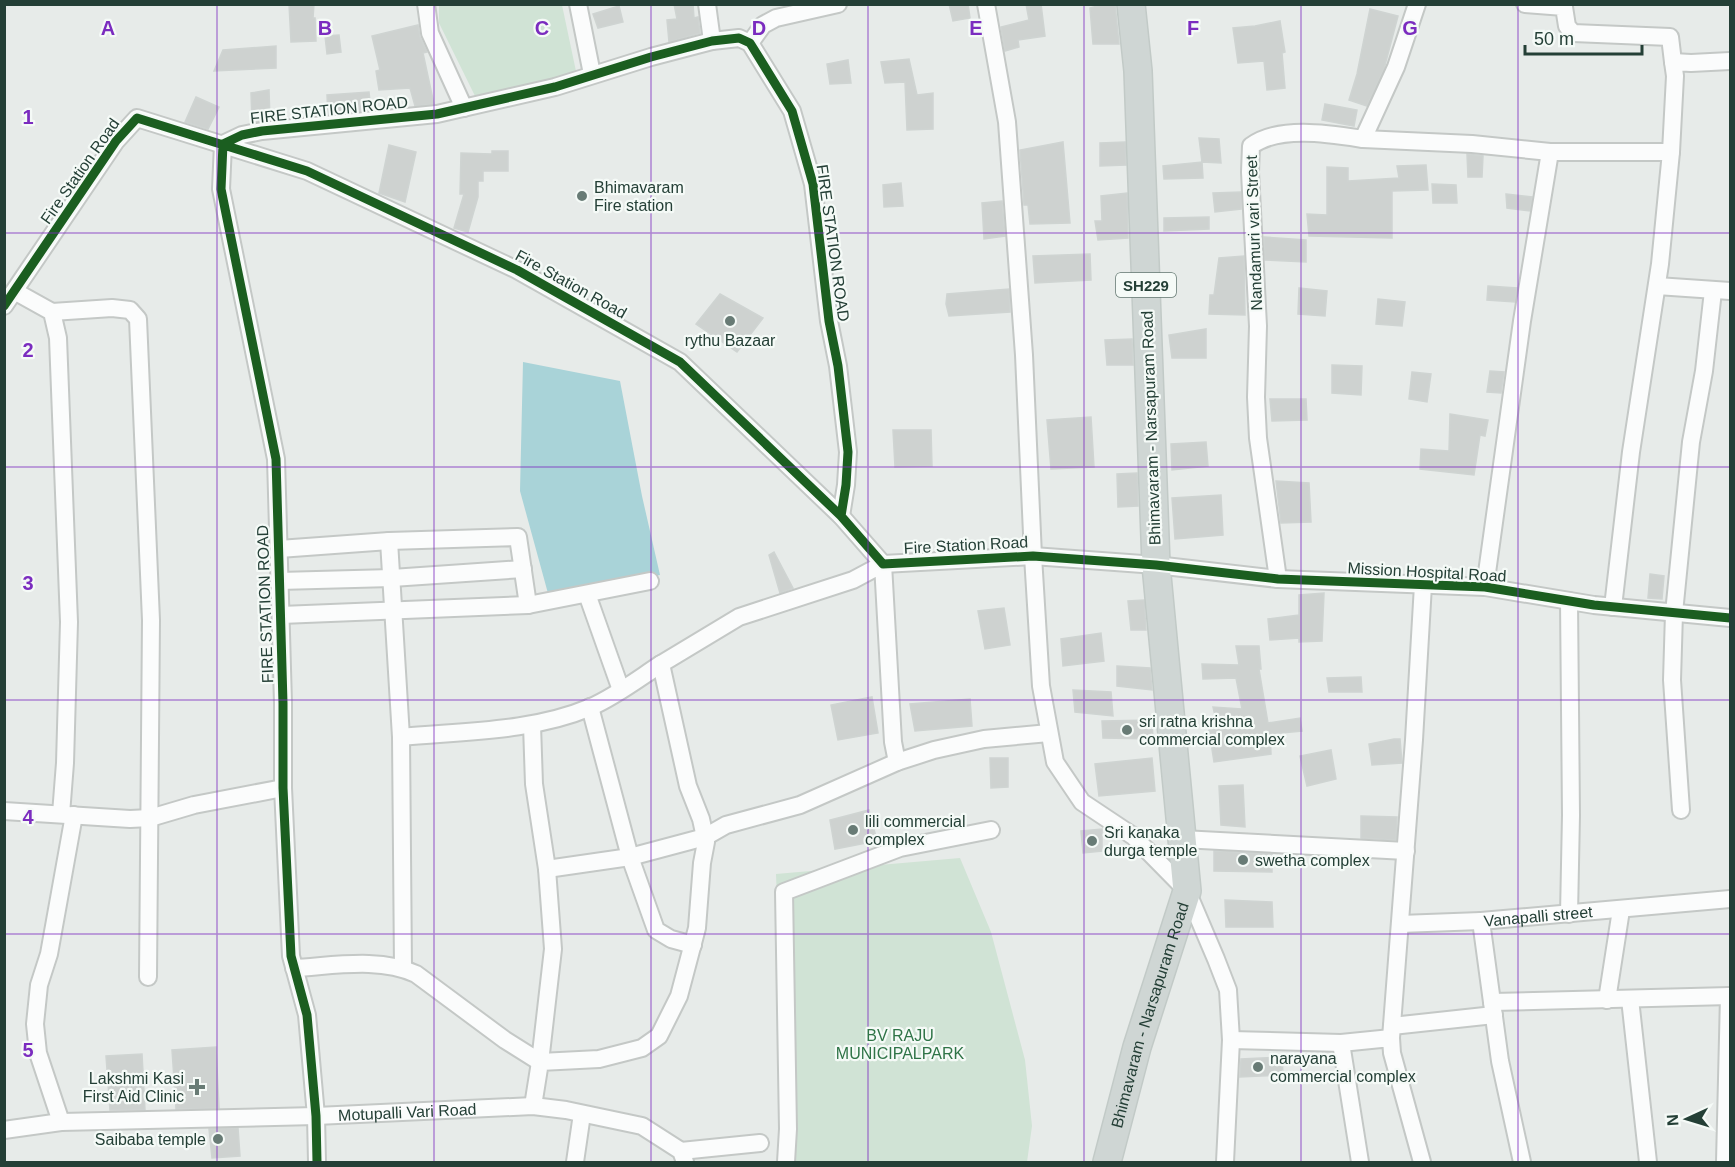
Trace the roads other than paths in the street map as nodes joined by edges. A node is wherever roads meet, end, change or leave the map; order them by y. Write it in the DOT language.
graph roads {
  1 [pos="426,4"];
  2 [pos="578,4"];
  3 [pos="707,4"];
  4 [pos="838,4"];
  5 [pos="986,4"];
  6 [pos="1131,4"];
  7 [pos="1417,4"];
  8 [pos="1525,4"];
  9 [pos="1564,6"];
  10 [pos="712,41"];
  11 [pos="750,43"];
  12 [pos="1731,61"];
  13 [pos="1673,62"];
  14 [pos="592,74"];
  15 [pos="464,108"];
  16 [pos="1363,139"];
  17 [pos="223,144"];
  18 [pos="1550,152"];
  19 [pos="1671,152"];
  20 [pos="1656,286"];
  21 [pos="1713,291"];
  22 [pos="1731,291"];
  23 [pos="16,292"];
  24 [pos="4,306"];
  25 [pos="52,312"];
  26 [pos="841,516"];
  27 [pos="389,541"];
  28 [pos="279,549"];
  29 [pos="1033,556"];
  30 [pos="883,564"];
  31 [pos="1156,565"];
  32 [pos="523,569"];
  33 [pos="392,579"];
  34 [pos="1278,579"];
  35 [pos="279,581"];
  36 [pos="650,581"];
  37 [pos="1423,585"];
  38 [pos="1485,587"];
  39 [pos="587,594"];
  40 [pos="1569,601"];
  41 [pos="528,606"];
  42 [pos="1613,607"];
  43 [pos="392,612"];
  44 [pos="1674,613"];
  45 [pos="281,615"];
  46 [pos="1731,618"];
  47 [pos="661,664"];
  48 [pos="621,690"];
  49 [pos="590,707"];
  50 [pos="532,725"];
  51 [pos="1049,733"];
  52 [pos="401,737"];
  53 [pos="897,762"];
  54 [pos="283,788"];
  55 [pos="1681,810"];
  56 [pos="4,811"];
  57 [pos="67,815"];
  58 [pos="150,818"];
  59 [pos="991,830"];
  60 [pos="705,837"];
  61 [pos="1182,839"];
  62 [pos="1406,851"];
  63 [pos="630,857"];
  64 [pos="547,869"];
  65 [pos="1187,891"];
  66 [pos="1731,899"];
  67 [pos="1621,910"];
  68 [pos="1569,914"];
  69 [pos="1481,921"];
  70 [pos="1400,924"];
  71 [pos="693,945"];
  72 [pos="294,968"];
  73 [pos="403,968"];
  74 [pos="148,977"];
  75 [pos="1730,996"];
  76 [pos="1630,999"];
  77 [pos="1607,1000"];
  78 [pos="1493,1009"];
  79 [pos="1392,1032"];
  80 [pos="1231,1040"];
  81 [pos="1341,1042"];
  82 [pos="540,1062"];
  83 [pos="533,1106"];
  84 [pos="582,1113"];
  85 [pos="316,1116"];
  86 [pos="61,1122"];
  87 [pos="4,1130"];
  88 [pos="760,1143"];
  89 [pos="683,1157"];
  90 [pos="317,1162"];
  91 [pos="575,1162"];
  92 [pos="786,1162"];
  93 [pos="1107,1162"];
  94 [pos="1225,1162"];
  95 [pos="1360,1162"];
  96 [pos="1422,1162"];
  97 [pos="1522,1162"];
  98 [pos="1648,1162"];
  99 [pos="1725,1162"];
  1 -- 15 [label="street"];
  2 -- 14 [label="street"];
  3 -- 10 [label="street"];
  4 -- 11 [label="street"];
  5 -- 29 [label="street"];
  6 -- 31 [label="main road, Bhimavaram - Narsapuram Road / SH229"];
  7 -- 16 [label="street"];
  8 -- 9 [label="street"];
  9 -- 13 [label="street"];
  10 -- 11 [label="street, FIRE STATION ROAD"];
  10 -- 14 [label="street, FIRE STATION ROAD"];
  11 -- 26 [label="street, FIRE STATION ROAD"];
  12 -- 13 [label="street"];
  13 -- 19 [label="street"];
  14 -- 15 [label="street, FIRE STATION ROAD"];
  15 -- 17 [label="street, FIRE STATION ROAD"];
  16 -- 18 [label="street"];
  16 -- 34 [label="street, Nandamuri vari Street"];
  17 -- 23 [label="street, Fire Station Road"];
  17 -- 26 [label="street, Fire Station Road"];
  17 -- 28 [label="street, FIRE STATION ROAD"];
  18 -- 19 [label="street"];
  18 -- 38 [label="street"];
  19 -- 20 [label="street"];
  20 -- 21 [label="street"];
  20 -- 42 [label="street"];
  21 -- 22 [label="street"];
  21 -- 44 [label="street"];
  23 -- 24 [label="street, Fire Station Road"];
  23 -- 25 [label="street"];
  25 -- 57 [label="street"];
  25 -- 58 [label="street"];
  26 -- 30 [label="street, Fire Station Road"];
  27 -- 28 [label="street"];
  27 -- 32 [label="street"];
  27 -- 33 [label="street"];
  28 -- 35 [label="street, FIRE STATION ROAD"];
  29 -- 30 [label="street, Fire Station Road"];
  29 -- 31 [label="street, Fire Station Road"];
  29 -- 51 [label="street"];
  30 -- 47 [label="street"];
  30 -- 53 [label="street"];
  31 -- 34 [label="street, Mission Hospital Road"];
  31 -- 61 [label="main road, Bhimavaram - Narsapuram Road / SH229"];
  32 -- 33 [label="street"];
  32 -- 41 [label="street"];
  33 -- 35 [label="street"];
  33 -- 43 [label="street"];
  34 -- 37 [label="street, Mission Hospital Road"];
  35 -- 45 [label="street, FIRE STATION ROAD"];
  36 -- 39 [label="street"];
  37 -- 38 [label="street, Mission Hospital Road"];
  37 -- 62 [label="street"];
  38 -- 40 [label="street, Mission Hospital Road"];
  39 -- 41 [label="street"];
  39 -- 48 [label="street"];
  40 -- 42 [label="street, Mission Hospital Road"];
  40 -- 68 [label="street"];
  41 -- 43 [label="street"];
  42 -- 44 [label="street, Mission Hospital Road"];
  43 -- 45 [label="street"];
  43 -- 52 [label="street"];
  44 -- 46 [label="street, Mission Hospital Road"];
  44 -- 55 [label="street"];
  45 -- 54 [label="street, FIRE STATION ROAD"];
  47 -- 48 [label="street"];
  47 -- 60 [label="street"];
  48 -- 49 [label="street"];
  49 -- 50 [label="street"];
  49 -- 63 [label="street"];
  50 -- 52 [label="street"];
  50 -- 64 [label="street"];
  51 -- 53 [label="street"];
  51 -- 65 [label="street"];
  52 -- 73 [label="street"];
  53 -- 60 [label="street"];
  54 -- 58 [label="street"];
  54 -- 72 [label="street, FIRE STATION ROAD"];
  56 -- 57 [label="street"];
  57 -- 58 [label="street"];
  57 -- 86 [label="street"];
  58 -- 74 [label="street"];
  59 -- 92 [label="street"];
  60 -- 63 [label="street"];
  60 -- 71 [label="street"];
  61 -- 62 [label="street"];
  61 -- 65 [label="main road, Bhimavaram - Narsapuram Road / SH229"];
  62 -- 70 [label="street"];
  63 -- 64 [label="street"];
  63 -- 71 [label="street"];
  64 -- 82 [label="street"];
  65 -- 80 [label="street"];
  65 -- 93 [label="main road, Bhimavaram - Narsapuram Road / SH229"];
  66 -- 67 [label="street, Vanapalli street"];
  67 -- 68 [label="street, Vanapalli street"];
  67 -- 77 [label="street"];
  68 -- 69 [label="street, Vanapalli street"];
  69 -- 70 [label="street"];
  69 -- 78 [label="street, Vanapalli street"];
  70 -- 79 [label="street"];
  71 -- 82 [label="street"];
  72 -- 73 [label="street"];
  72 -- 85 [label="street, FIRE STATION ROAD"];
  73 -- 82 [label="street"];
  75 -- 76 [label="street"];
  75 -- 99 [label="street"];
  76 -- 77 [label="street"];
  76 -- 98 [label="street"];
  77 -- 78 [label="street"];
  78 -- 79 [label="street"];
  78 -- 97 [label="street, Vanapalli street"];
  79 -- 81 [label="street"];
  79 -- 96 [label="street"];
  80 -- 81 [label="street"];
  80 -- 94 [label="street"];
  81 -- 95 [label="street"];
  82 -- 83 [label="street"];
  83 -- 84 [label="street, Motupalli Vari Road"];
  83 -- 85 [label="street, Motupalli Vari Road"];
  84 -- 89 [label="street, Motupalli Vari Road"];
  84 -- 91 [label="street"];
  85 -- 86 [label="street, Motupalli Vari Road"];
  85 -- 90 [label="street, FIRE STATION ROAD"];
  86 -- 87 [label="street, Motupalli Vari Road"];
  88 -- 89 [label="street"];
}
